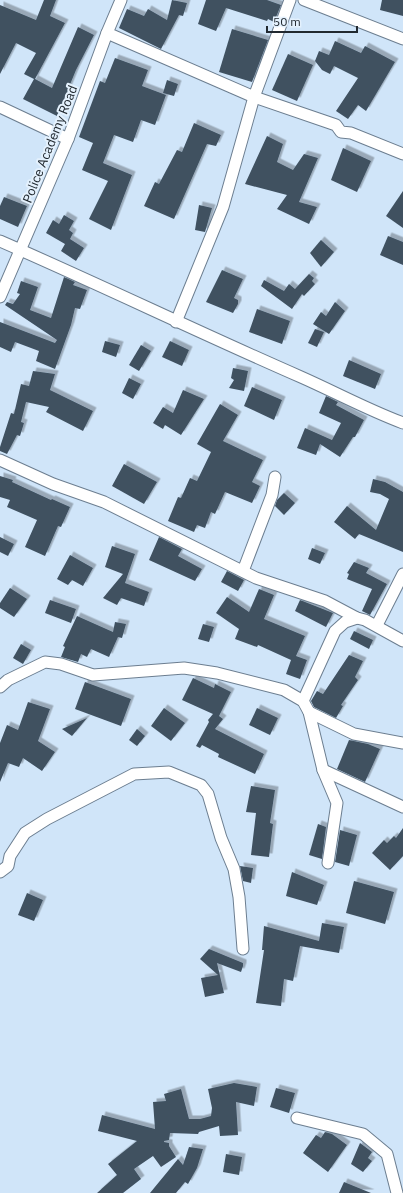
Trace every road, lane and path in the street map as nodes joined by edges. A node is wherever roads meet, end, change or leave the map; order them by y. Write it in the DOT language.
graph roads {
  1 [pos="121,0"];
  2 [pos="290,0"];
  3 [pos="304,0"];
  4 [pos="107,33"];
  5 [pos="403,39"];
  6 [pos="254,97"];
  7 [pos="0,107"];
  8 [pos="68,139"];
  9 [pos="403,154"];
  10 [pos="0,241"];
  11 [pos="21,251"];
  12 [pos="0,297"];
  13 [pos="176,322"];
  14 [pos="403,423"];
  15 [pos="0,460"];
  16 [pos="275,477"];
  17 [pos="243,571"];
  18 [pos="403,574"];
  19 [pos="357,618"];
  20 [pos="377,625"];
  21 [pos="403,641"];
  22 [pos="0,687"];
  23 [pos="303,701"];
  24 [pos="309,712"];
  25 [pos="403,743"];
  26 [pos="323,770"];
  27 [pos="403,807"];
  28 [pos="328,863"];
  29 [pos="0,872"];
  30 [pos="243,949"];
  31 [pos="297,1118"];
  32 [pos="397,1193"];
  1 -- 4 [label="street, Police Academy Road"];
  2 -- 6 [label="street"];
  3 -- 5 [label="street"];
  4 -- 6 [label="street"];
  4 -- 8 [label="street, Police Academy Road"];
  6 -- 9 [label="street"];
  6 -- 13 [label="street"];
  7 -- 8 [label="street"];
  8 -- 11 [label="street, Police Academy Road"];
  10 -- 11 [label="street"];
  11 -- 12 [label="street, Police Academy Road"];
  11 -- 13 [label="street"];
  13 -- 14 [label="street"];
  15 -- 17 [label="street"];
  16 -- 17 [label="street"];
  17 -- 19 [label="street"];
  18 -- 20 [label="street"];
  19 -- 20 [label="street"];
  19 -- 23 [label="street"];
  20 -- 21 [label="street"];
  22 -- 23 [label="street"];
  23 -- 24 [label="street"];
  24 -- 25 [label="street"];
  24 -- 26 [label="street"];
  26 -- 27 [label="street"];
  26 -- 28 [label="street"];
  29 -- 30 [label="street"];
  31 -- 32 [label="street"];
}
